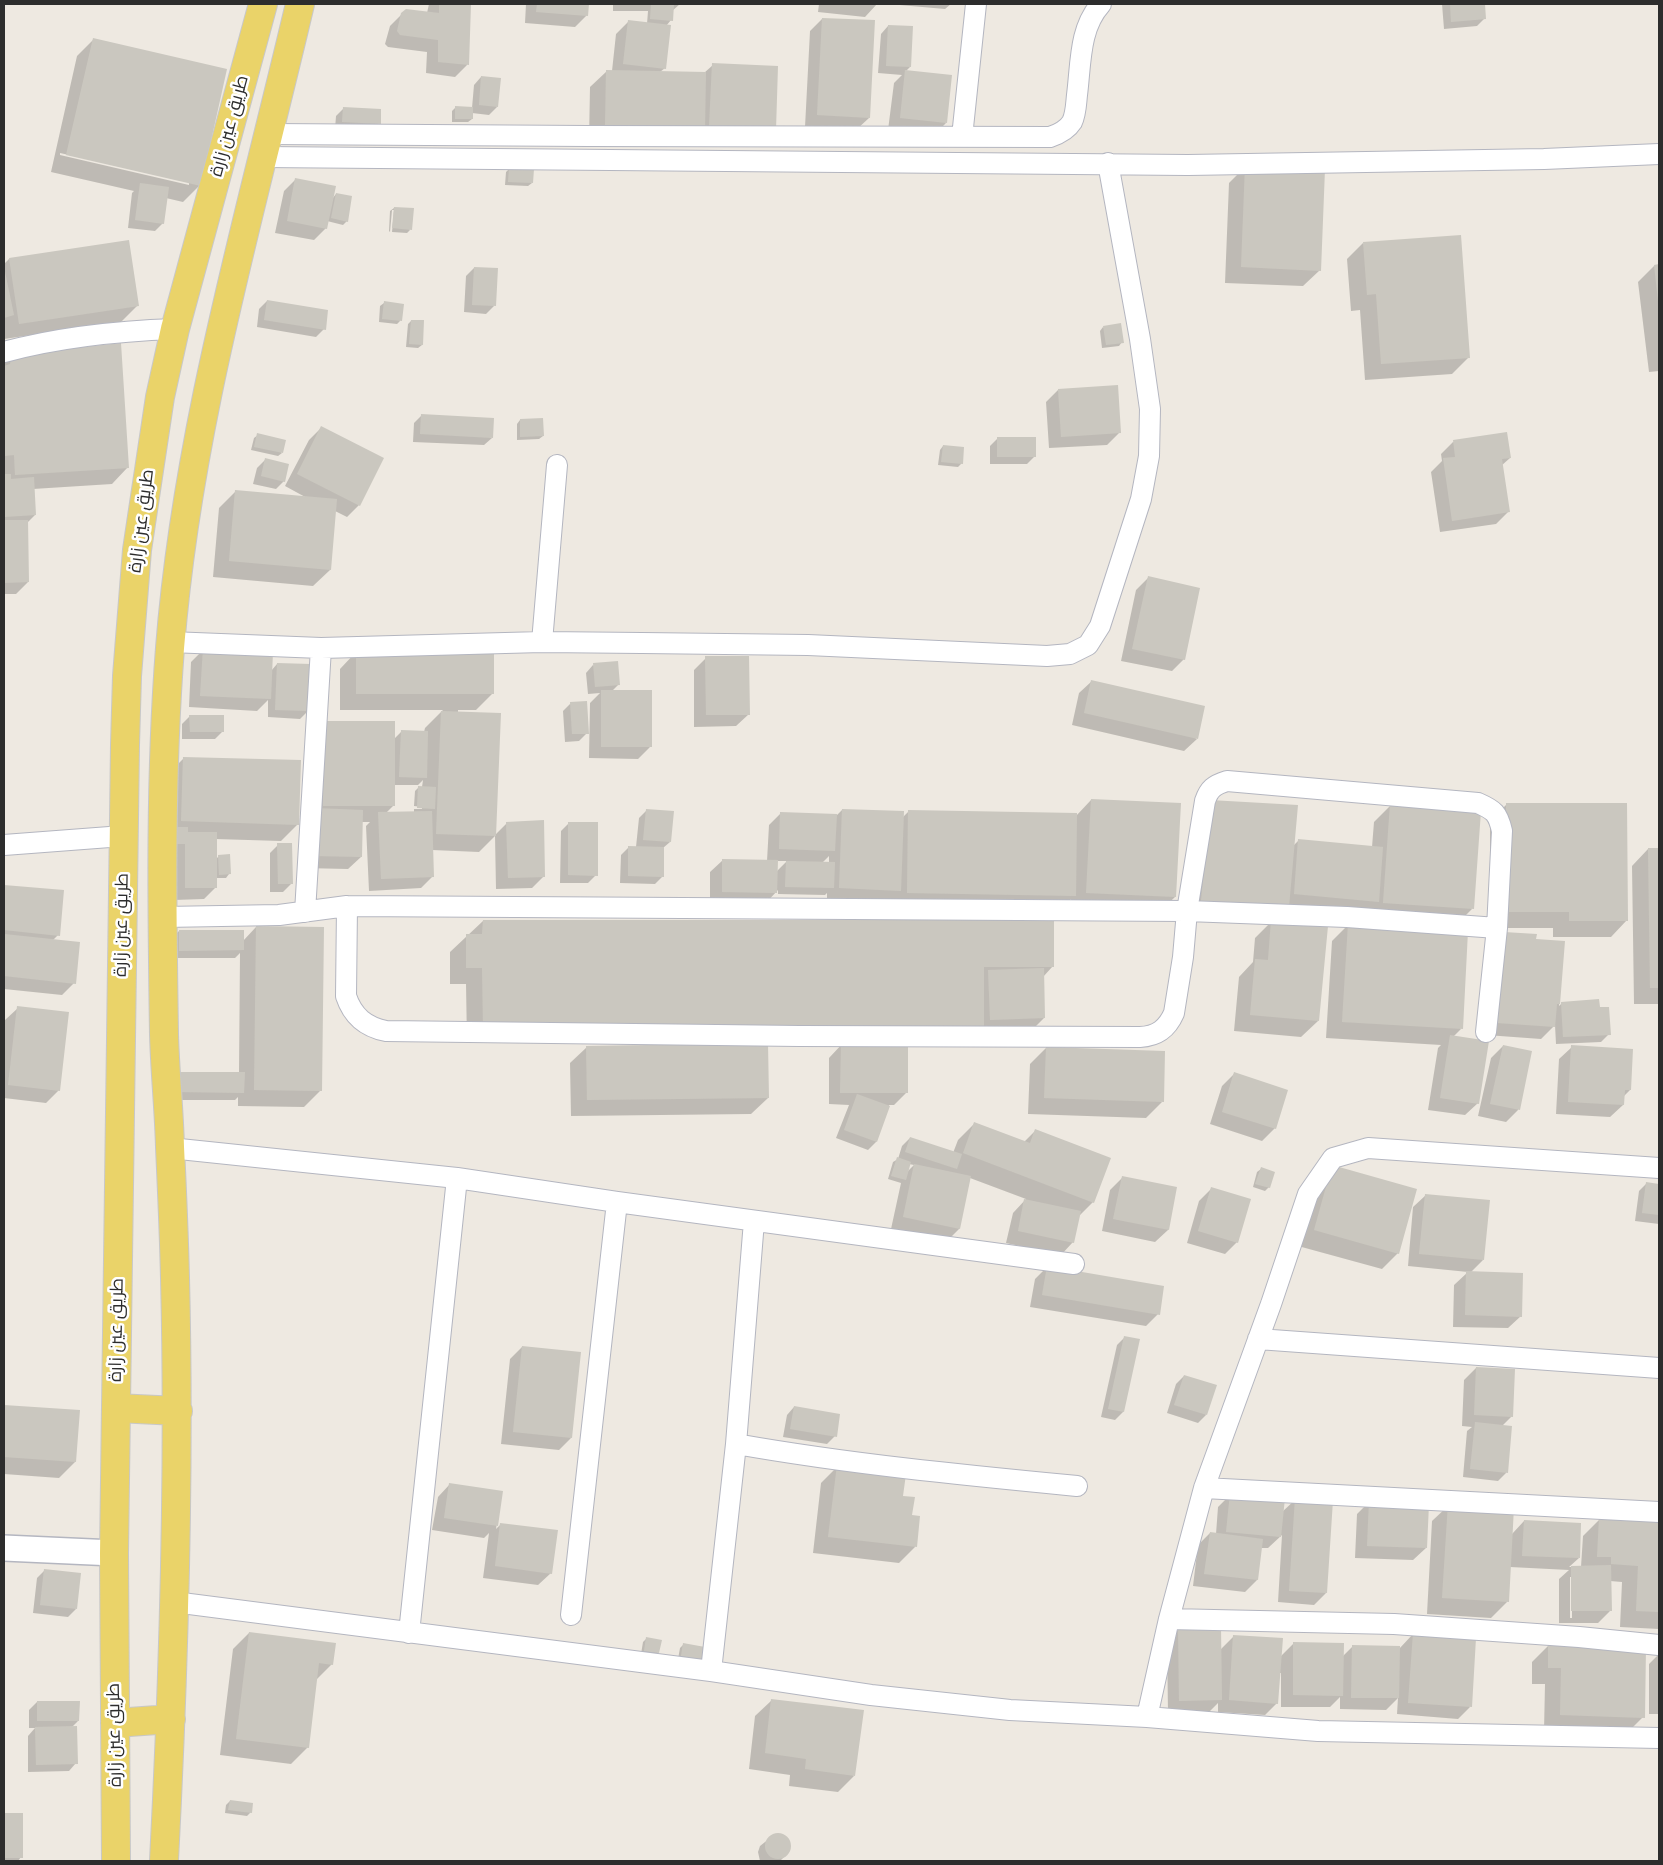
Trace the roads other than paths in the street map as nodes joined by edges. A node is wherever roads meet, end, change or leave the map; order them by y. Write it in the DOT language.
graph roads {
  1 [pos="263,4"];
  2 [pos="300,4"];
  3 [pos="976,4"];
  4 [pos="1101,4"];
  5 [pos="962,137"];
  6 [pos="266,145"];
  7 [pos="1659,154"];
  8 [pos="1108,163"];
  9 [pos="175,329"];
  10 [pos="4,352"];
  11 [pos="557,465"];
  12 [pos="170,642"];
  13 [pos="542,642"];
  14 [pos="321,648"];
  15 [pos="123,836"];
  16 [pos="4,845"];
  17 [pos="347,906"];
  18 [pos="1187,911"];
  19 [pos="305,912"];
  20 [pos="164,917"];
  21 [pos="1497,928"];
  22 [pos="1486,1032"];
  23 [pos="170,1148"];
  24 [pos="1659,1168"];
  25 [pos="456,1178"];
  26 [pos="617,1202"];
  27 [pos="754,1221"];
  28 [pos="1074,1264"];
  29 [pos="1258,1340"];
  30 [pos="1659,1368"];
  31 [pos="116,1408"];
  32 [pos="178,1411"];
  33 [pos="736,1444"];
  34 [pos="1077,1486"];
  35 [pos="1204,1488"];
  36 [pos="1659,1512"];
  37 [pos="4,1548"];
  38 [pos="114,1553"];
  39 [pos="174,1602"];
  40 [pos="571,1615"];
  41 [pos="1169,1619"];
  42 [pos="409,1633"];
  43 [pos="1659,1645"];
  44 [pos="711,1671"];
  45 [pos="1147,1717"];
  46 [pos="171,1719"];
  47 [pos="115,1723"];
  48 [pos="1659,1738"];
  49 [pos="116,1861"];
  50 [pos="164,1861"];
  1 -- 9 [label="main road, طريق عين زارة"];
  2 -- 6 [label="main road"];
  3 -- 5 [label="street"];
  4 -- 5 [label="street"];
  5 -- 6 [label="street"];
  6 -- 8 [label="street"];
  6 -- 12 [label="main road"];
  7 -- 8 [label="street"];
  8 -- 13 [label="street"];
  9 -- 10 [label="street"];
  9 -- 15 [label="main road, طريق عين زارة"];
  11 -- 13 [label="street"];
  12 -- 14 [label="street"];
  12 -- 20 [label="main road"];
  13 -- 14 [label="street"];
  14 -- 19 [label="street"];
  15 -- 16 [label="street"];
  15 -- 31 [label="main road, طريق عين زارة"];
  17 -- 18 [label="street"];
  17 -- 18 [label="street"];
  17 -- 19 [label="street"];
  18 -- 21 [label="street"];
  18 -- 21 [label="street"];
  19 -- 20 [label="street"];
  20 -- 23 [label="main road"];
  21 -- 22 [label="street"];
  23 -- 25 [label="street"];
  23 -- 32 [label="main road"];
  24 -- 29 [label="street"];
  25 -- 26 [label="street"];
  25 -- 42 [label="street"];
  26 -- 27 [label="street"];
  26 -- 40 [label="street"];
  27 -- 28 [label="street"];
  27 -- 33 [label="street"];
  29 -- 30 [label="street"];
  29 -- 35 [label="street"];
  31 -- 32 [label="main road"];
  31 -- 38 [label="main road, طريق عين زارة"];
  32 -- 39 [label="main road"];
  33 -- 34 [label="street"];
  33 -- 44 [label="street"];
  35 -- 36 [label="street"];
  35 -- 41 [label="street"];
  37 -- 38 [label="street"];
  38 -- 47 [label="main road, طريق عين زارة"];
  39 -- 42 [label="street"];
  39 -- 46 [label="main road"];
  41 -- 43 [label="street"];
  41 -- 45 [label="street"];
  42 -- 44 [label="street"];
  44 -- 45 [label="street"];
  45 -- 48 [label="street"];
  46 -- 47 [label="main road"];
  46 -- 50 [label="main road"];
  47 -- 49 [label="main road, طريق عين زارة"];
}
